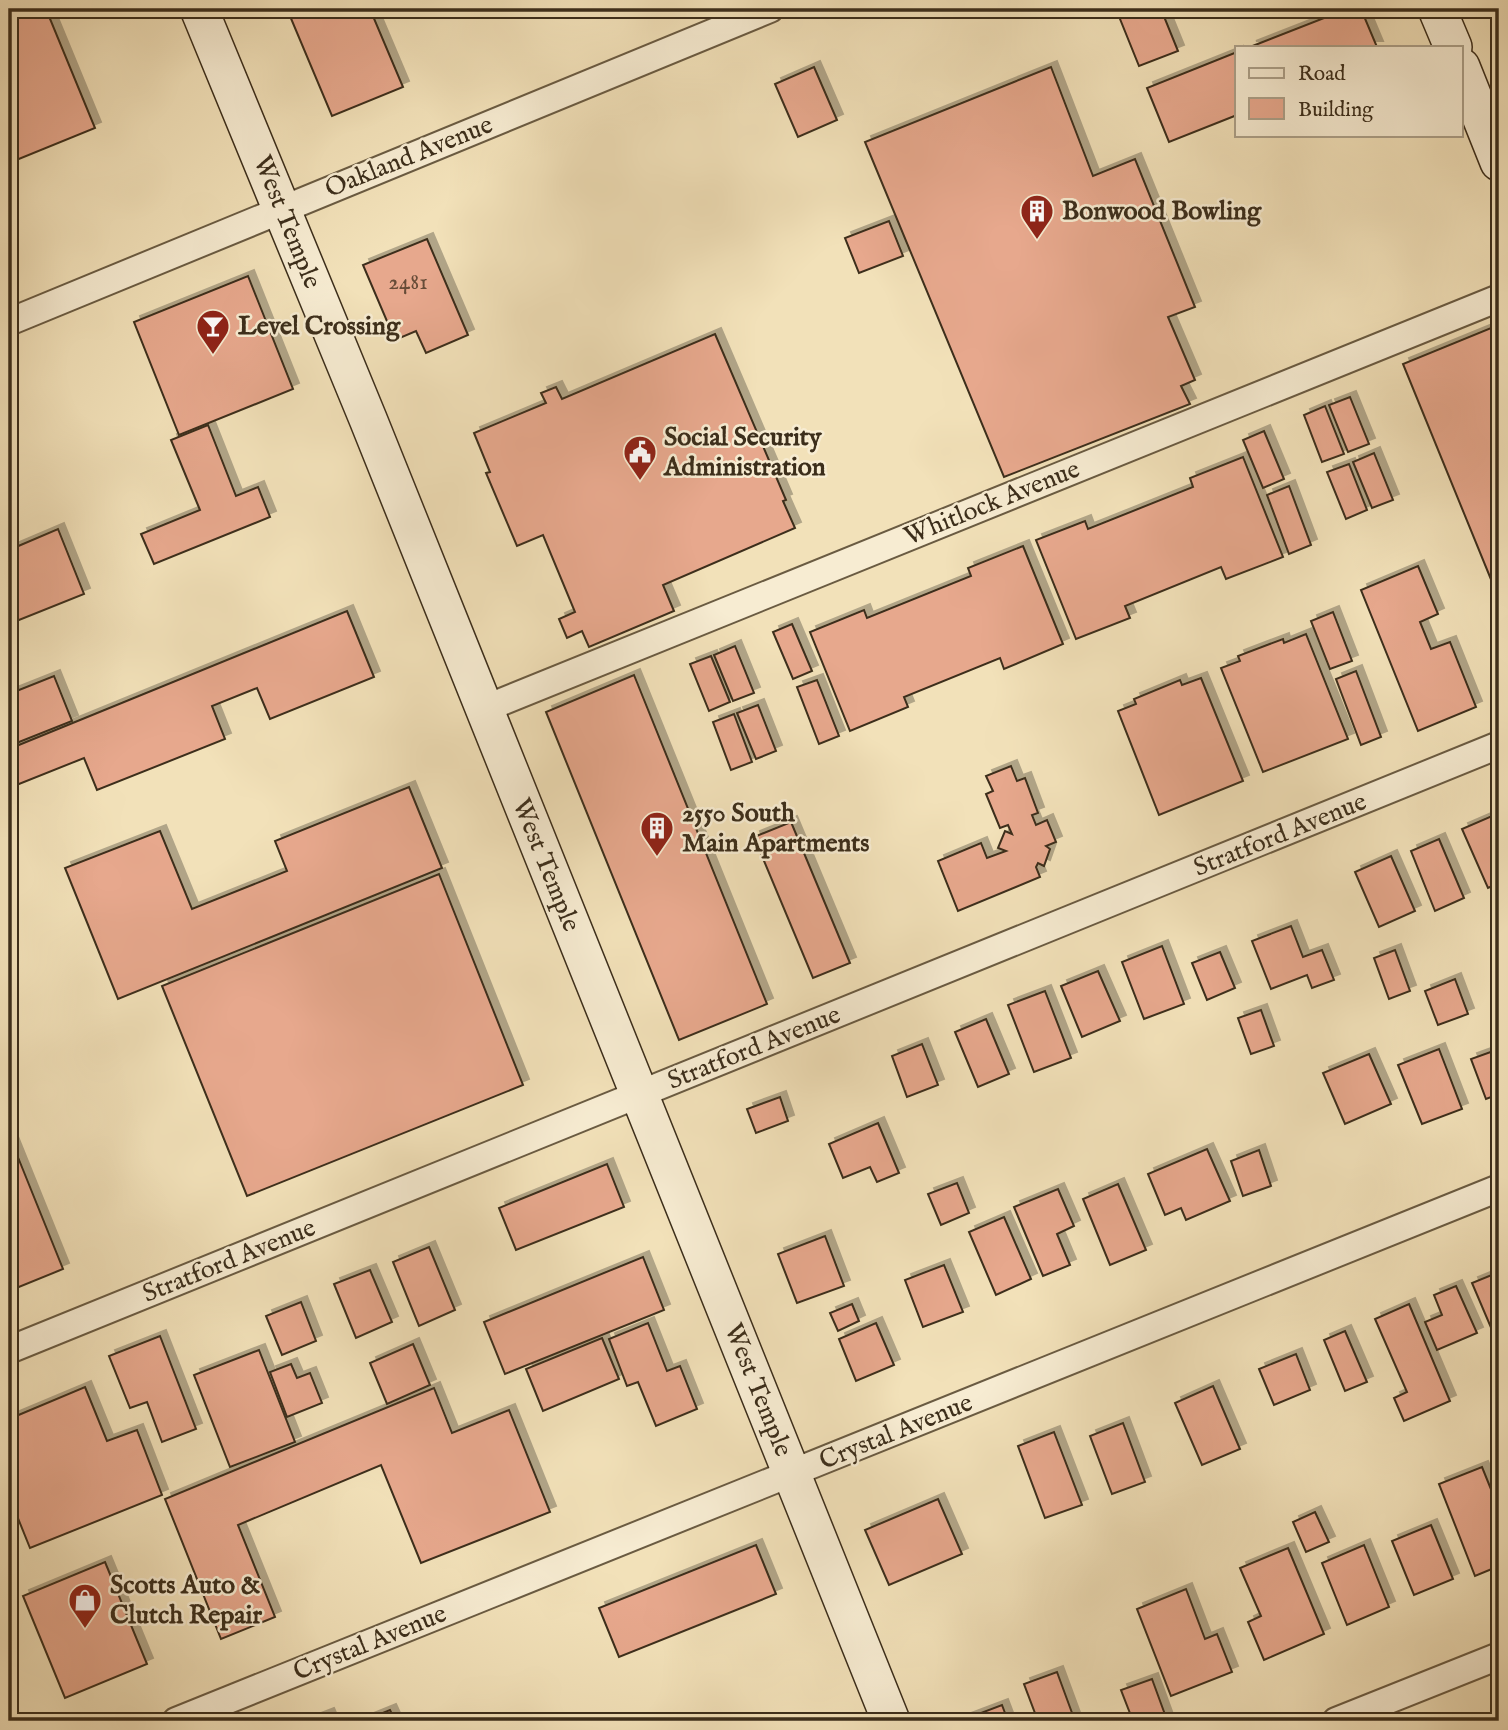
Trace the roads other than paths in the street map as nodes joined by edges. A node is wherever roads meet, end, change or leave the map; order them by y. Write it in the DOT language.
graph roads {
  1 [pos="199,9"];
  2 [pos="771,9"];
  3 [pos="1437,9"];
  4 [pos="1452,46"];
  5 [pos="1462,70"];
  6 [pos="1499,162"];
  7 [pos="282,209"];
  8 [pos="1499,298"];
  9 [pos="9,322"];
  10 [pos="484,709"];
  11 [pos="1499,745"];
  12 [pos="639,1094"];
  13 [pos="1499,1188"];
  14 [pos="9,1350"];
  15 [pos="791,1474"];
  16 [pos="1499,1656"];
  17 [pos="176,1721"];
  18 [pos="891,1721"];
  19 [pos="1336,1721"];
  1 -- 7 [label="street, West Temple"];
  2 -- 7 [label="street, Oakland Avenue"];
  3 -- 4 [label="street"];
  5 -- 6 [label="street"];
  7 -- 9 [label="street, Oakland Avenue"];
  7 -- 10 [label="street, West Temple"];
  8 -- 10 [label="street, Whitlock Avenue"];
  10 -- 12 [label="street, West Temple"];
  11 -- 12 [label="street, Stratford Avenue"];
  12 -- 14 [label="street, Stratford Avenue"];
  12 -- 15 [label="street, West Temple"];
  13 -- 15 [label="street, Crystal Avenue"];
  15 -- 17 [label="street, Crystal Avenue"];
  15 -- 18 [label="street, West Temple"];
  16 -- 19 [label="street"];
}
